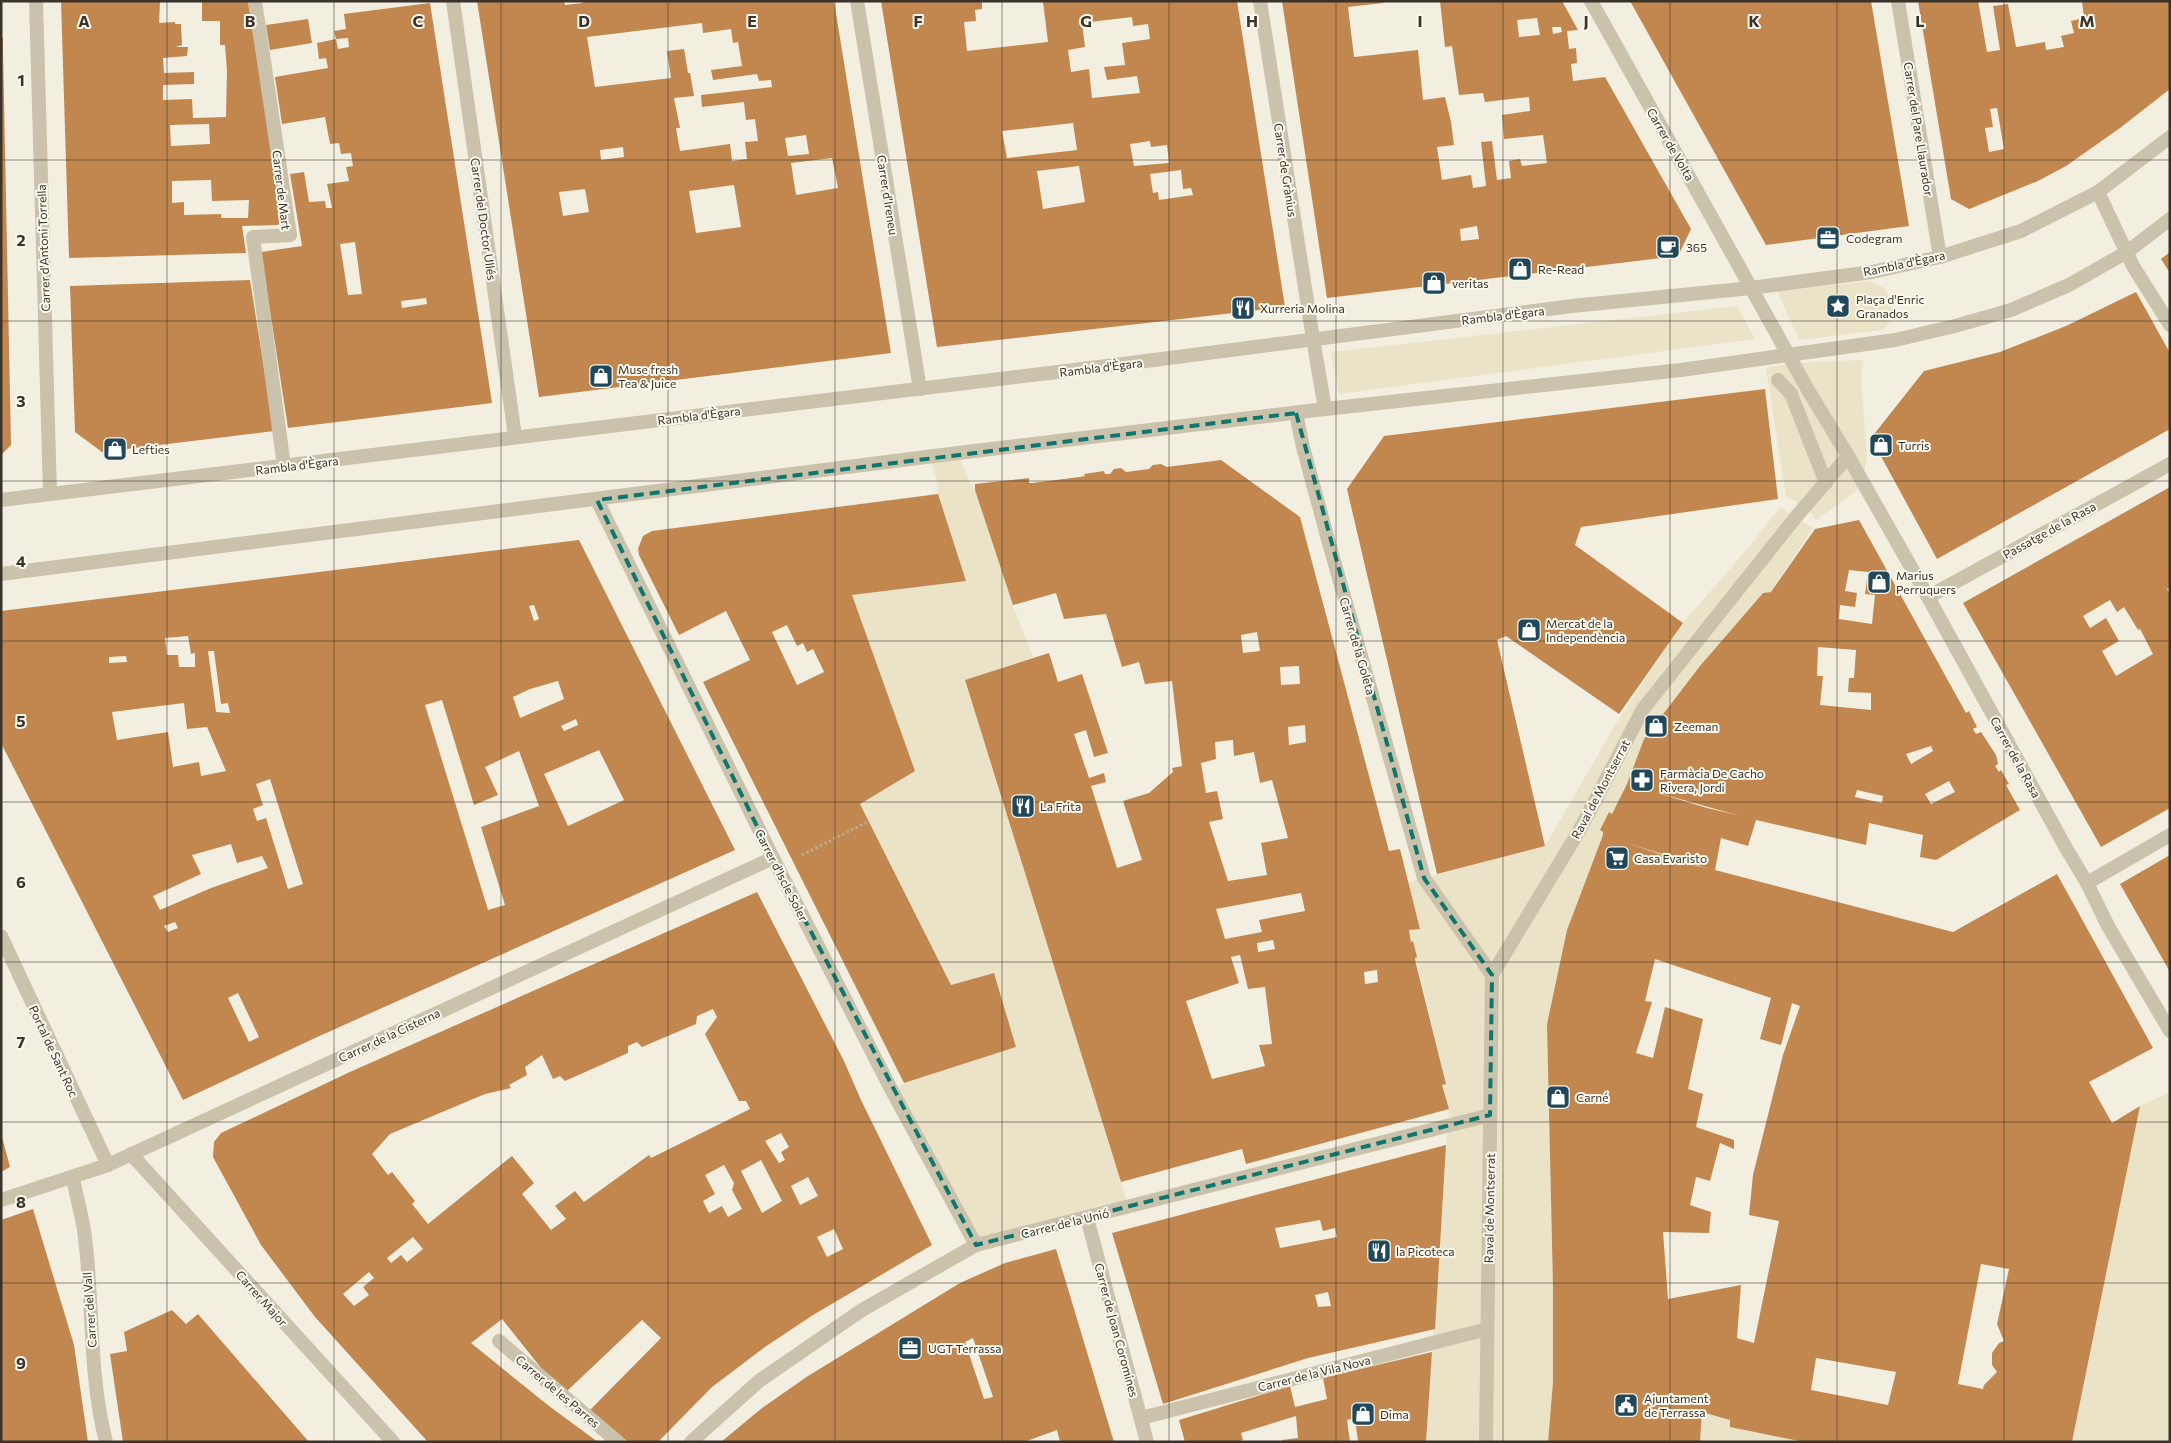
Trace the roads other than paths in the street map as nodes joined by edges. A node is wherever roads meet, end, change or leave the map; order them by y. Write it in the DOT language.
graph roads {
  1 [pos="36,1"];
  2 [pos="255,1"];
  3 [pos="453,1"];
  4 [pos="856,1"];
  5 [pos="1260,1"];
  6 [pos="1590,1"];
  7 [pos="1898,1"];
  8 [pos="2170,137"];
  9 [pos="2098,192"];
  10 [pos="2170,218"];
  11 [pos="2127,252"];
  12 [pos="1940,257"];
  13 [pos="1751,288"];
  14 [pos="2170,325"];
  15 [pos="1313,340"];
  16 [pos="1789,355"];
  17 [pos="1778,380"];
  18 [pos="920,388"];
  19 [pos="1324,409"];
  20 [pos="1296,413"];
  21 [pos="515,436"];
  22 [pos="1848,456"];
  23 [pos="2170,464"];
  24 [pos="284,466"];
  25 [pos="1826,483"];
  26 [pos="50,494"];
  27 [pos="1,500"];
  28 [pos="597,500"];
  29 [pos="1,574"];
  30 [pos="1928,596"];
  31 [pos="2170,835"];
  32 [pos="772,858"];
  33 [pos="2087,883"];
  34 [pos="1,936"];
  35 [pos="1492,975"];
  36 [pos="2170,1032"];
  37 [pos="1490,1115"];
  38 [pos="131,1154"];
  39 [pos="108,1165"];
  40 [pos="73,1178"];
  41 [pos="1,1200"];
  42 [pos="1087,1218"];
  43 [pos="976,1245"];
  44 [pos="1487,1329"];
  45 [pos="499,1340"];
  46 [pos="1141,1418"];
  47 [pos="106,1442"];
  48 [pos="393,1442"];
  49 [pos="618,1442"];
  50 [pos="692,1442"];
  51 [pos="1147,1442"];
  52 [pos="1486,1442"];
  1 -- 26 [label="street, Carrer d'Antoni Torrella"];
  2 -- 24 [label="street, Carrer de Mart"];
  3 -- 21 [label="street, Carrer del Doctor Ullés"];
  4 -- 18 [label="street, Carrer d'Ireneu"];
  5 -- 15 [label="street, Carrer de Grànius"];
  6 -- 13 [label="street, Carrer de Volta"];
  7 -- 12 [label="street, Carrer del Pare Llaurador"];
  8 -- 9 [label="street, Rambla d'Ègara"];
  9 -- 11 [label="street"];
  9 -- 12 [label="street, Rambla d'Ègara"];
  10 -- 11 [label="street"];
  11 -- 14 [label="street"];
  11 -- 16 [label="street"];
  12 -- 13 [label="street, Rambla d'Ègara"];
  13 -- 15 [label="street, Rambla d'Ègara"];
  13 -- 16 [label="street"];
  15 -- 18 [label="street, Rambla d'Ègara"];
  15 -- 19 [label="street, Carrer de Grànius"];
  16 -- 19 [label="street"];
  16 -- 22 [label="street"];
  17 -- 25 [label="street"];
  18 -- 21 [label="street, Rambla d'Ègara"];
  19 -- 20 [label="street"];
  20 -- 28 [label="street"];
  20 -- 35 [label="street, Carrer de la Goleta"];
  21 -- 24 [label="street, Rambla d'Ègara"];
  22 -- 25 [label="street"];
  22 -- 30 [label="street, Carrer de la Rasa"];
  23 -- 30 [label="street, Passatge de la Rasa"];
  24 -- 26 [label="street, Rambla d'Ègara"];
  25 -- 35 [label="street, Raval de Montserrat"];
  26 -- 27 [label="street, Rambla d'Ègara"];
  28 -- 29 [label="street"];
  28 -- 32 [label="street, Carrer d'Iscle Soler"];
  30 -- 33 [label="street, Carrer de la Rasa"];
  31 -- 33 [label="street"];
  32 -- 38 [label="street, Carrer de la Cisterna"];
  32 -- 43 [label="street, Carrer d'Iscle Soler"];
  33 -- 36 [label="street, Carrer de la Rasa"];
  34 -- 39 [label="street, Portal de Sant Roc"];
  35 -- 37 [label="street, Raval de Montserrat"];
  37 -- 42 [label="street, Carrer de la Unió"];
  37 -- 44 [label="street, Raval de Montserrat"];
  38 -- 39 [label="street, Carrer de la Cisterna"];
  38 -- 48 [label="street, Carrer Major"];
  39 -- 40 [label="street, Carrer de la Cisterna"];
  40 -- 41 [label="street, Carrer de la Cisterna"];
  40 -- 47 [label="street, Carrer del Vall"];
  42 -- 43 [label="street, Carrer de la Unió"];
  42 -- 46 [label="street, Carrer de Joan Coromines"];
  43 -- 50 [label="street, Carrer de la Unió"];
  44 -- 46 [label="street, Carrer de la Vila Nova"];
  44 -- 52 [label="street, Raval de Montserrat"];
  45 -- 49 [label="street, Carrer de les Parres"];
  46 -- 51 [label="street, Carrer de Joan Coromines"];
}
